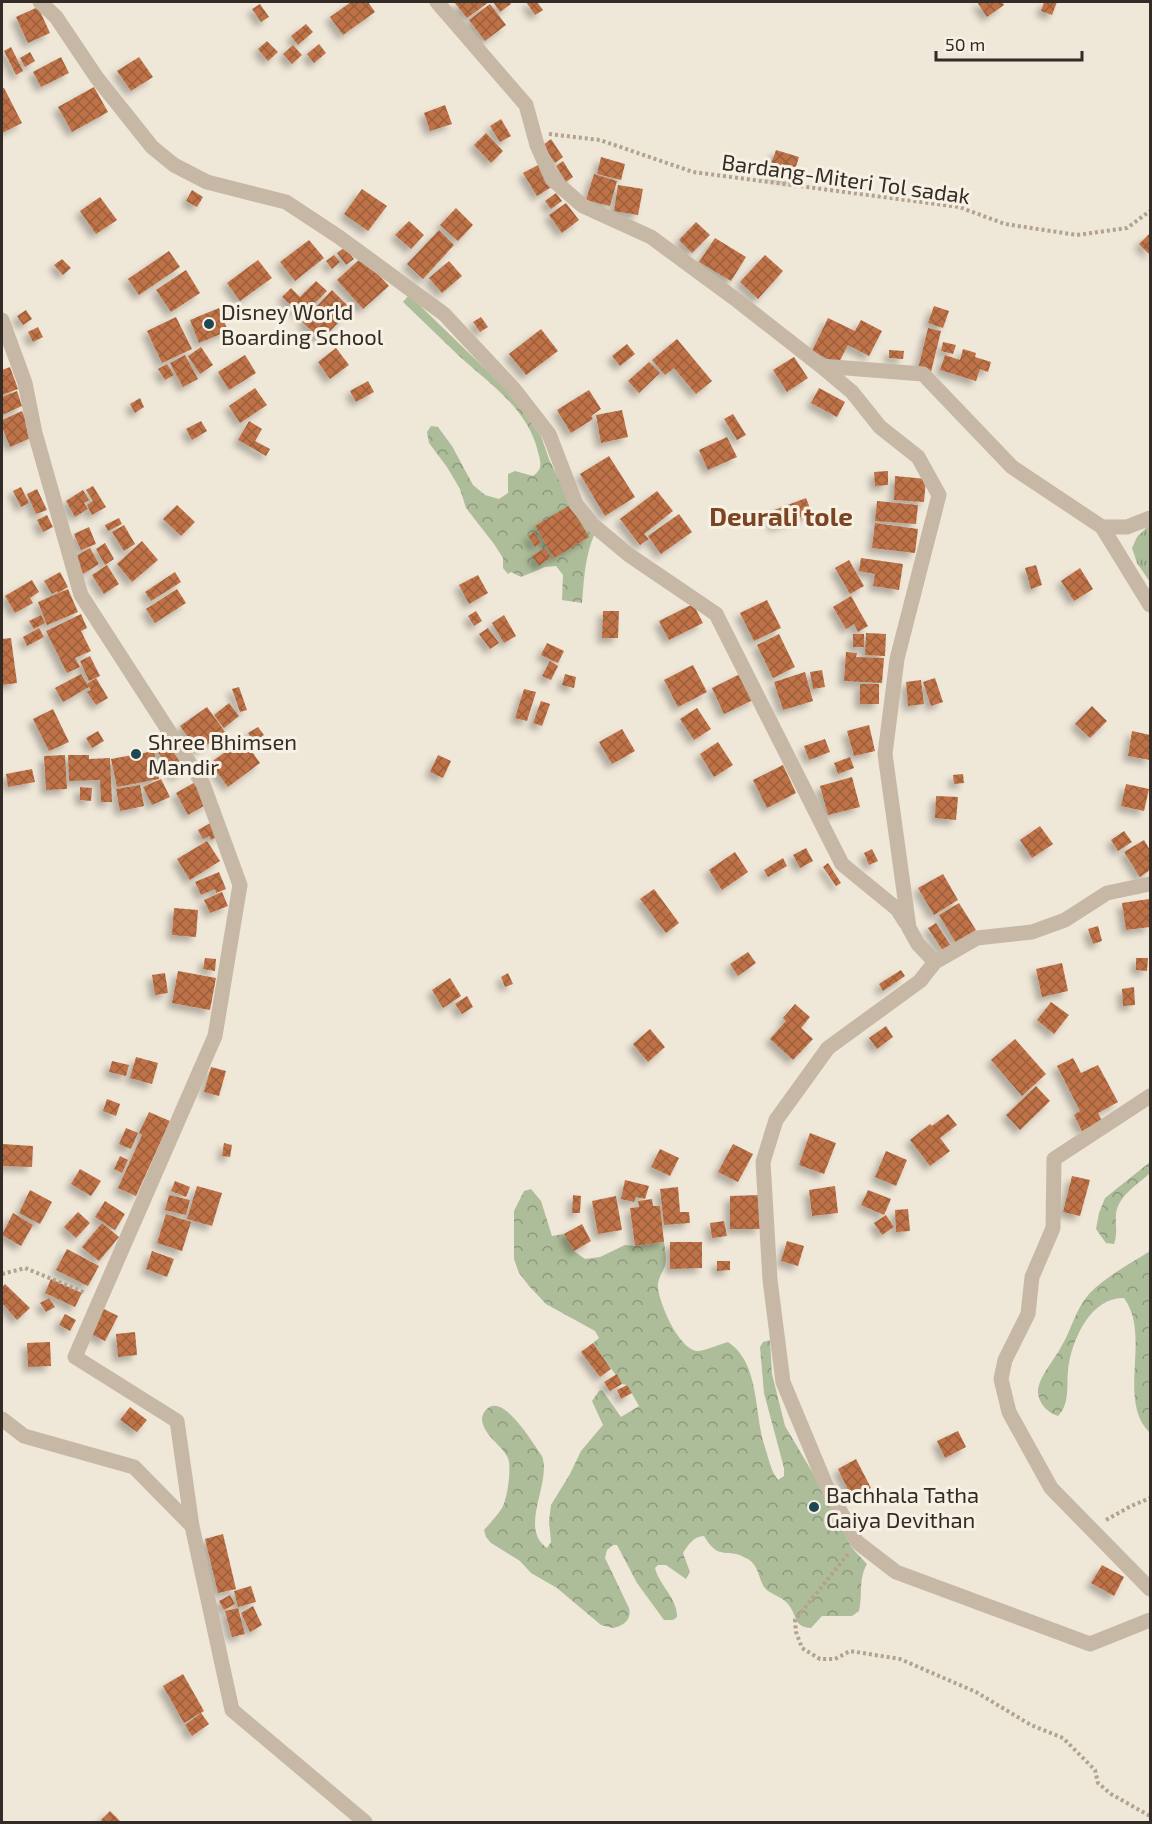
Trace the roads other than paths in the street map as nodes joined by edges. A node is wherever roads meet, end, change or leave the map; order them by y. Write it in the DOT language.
graph roads {
  1 [pos="40,2"];
  2 [pos="436,2"];
  3 [pos="2,320"];
  4 [pos="821,366"];
  5 [pos="1150,518"];
  6 [pos="1102,527"];
  7 [pos="1150,605"];
  8 [pos="1150,884"];
  9 [pos="909,928"];
  10 [pos="935,962"];
  11 [pos="1150,1096"];
  12 [pos="2,1419"];
  13 [pos="192,1526"];
  14 [pos="1150,1589"];
  15 [pos="1150,1620"];
  16 [pos="365,1822"];
  1 -- 9 [label="street"];
  2 -- 4 [label="street"];
  3 -- 13 [label="street"];
  4 -- 6 [label="street"];
  4 -- 9 [label="street"];
  5 -- 6 [label="street"];
  6 -- 7 [label="street"];
  8 -- 10 [label="street"];
  9 -- 10 [label="street"];
  10 -- 15 [label="street"];
  11 -- 14 [label="street"];
  12 -- 13 [label="street"];
  13 -- 16 [label="street"];
}
